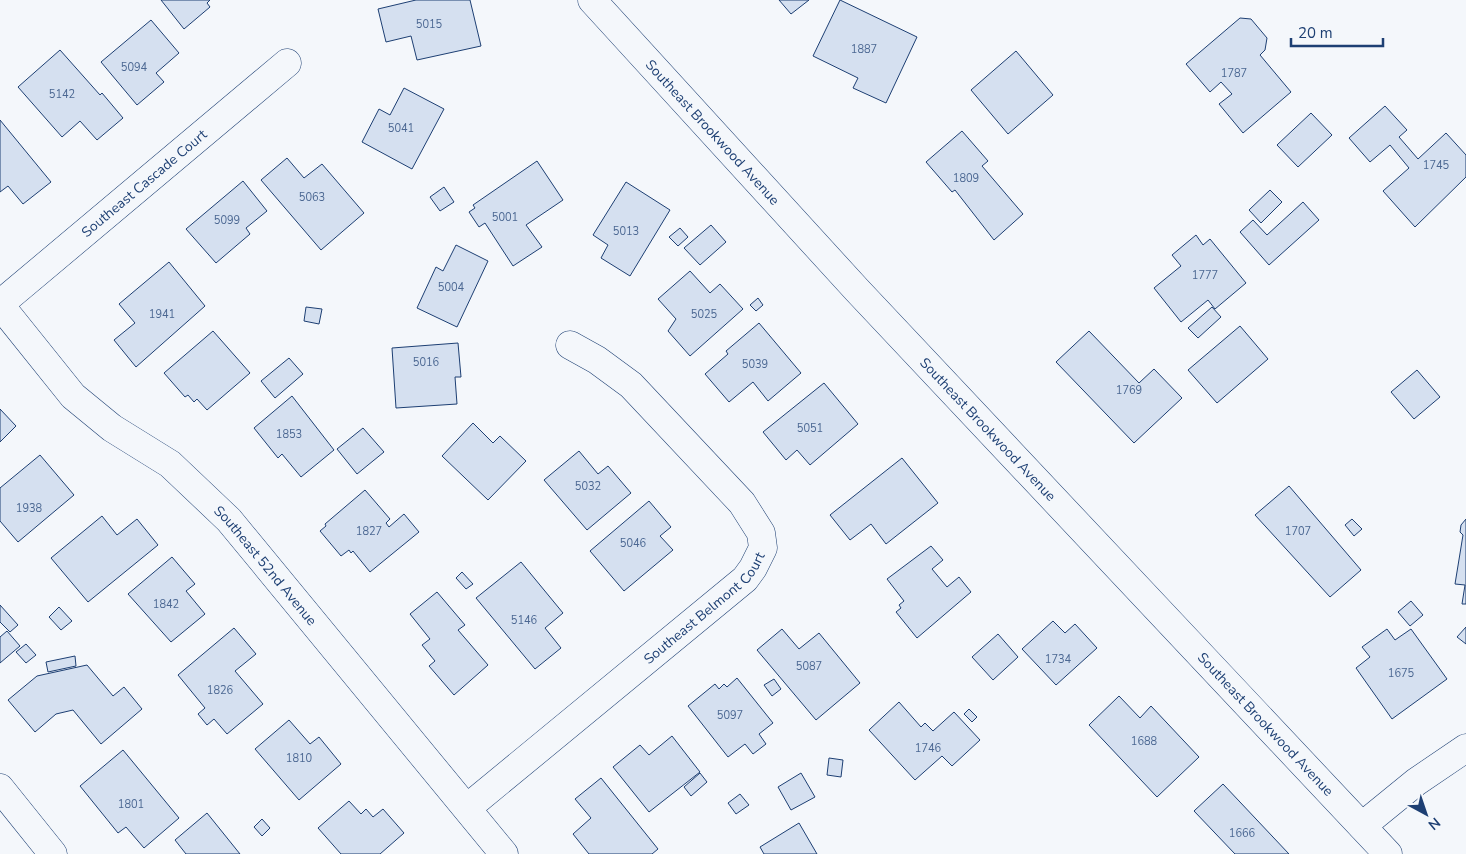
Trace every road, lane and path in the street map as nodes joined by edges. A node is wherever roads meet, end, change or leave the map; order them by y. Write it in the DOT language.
graph roads {
  1 [pos="592,0"];
  2 [pos="287,63"];
  3 [pos="0,304"];
  4 [pos="570,345"];
  5 [pos="1466,748"];
  6 [pos="0,788"];
  7 [pos="466,808"];
  8 [pos="1362,826"];
  9 [pos="53,854"];
  10 [pos="504,854"];
  11 [pos="1388,854"];
  1 -- 8 [label="street, Southeast Brookwood Avenue"];
  2 -- 3 [label="street, Southeast Cascade Court"];
  3 -- 7 [label="street, Southeast 52nd Avenue"];
  4 -- 7 [label="street, Southeast Belmont Court"];
  5 -- 8 [label="street"];
  6 -- 9 [label="street"];
  7 -- 10 [label="street, Southeast 52nd Avenue"];
  8 -- 11 [label="street, Southeast Brookwood Avenue"];
}
